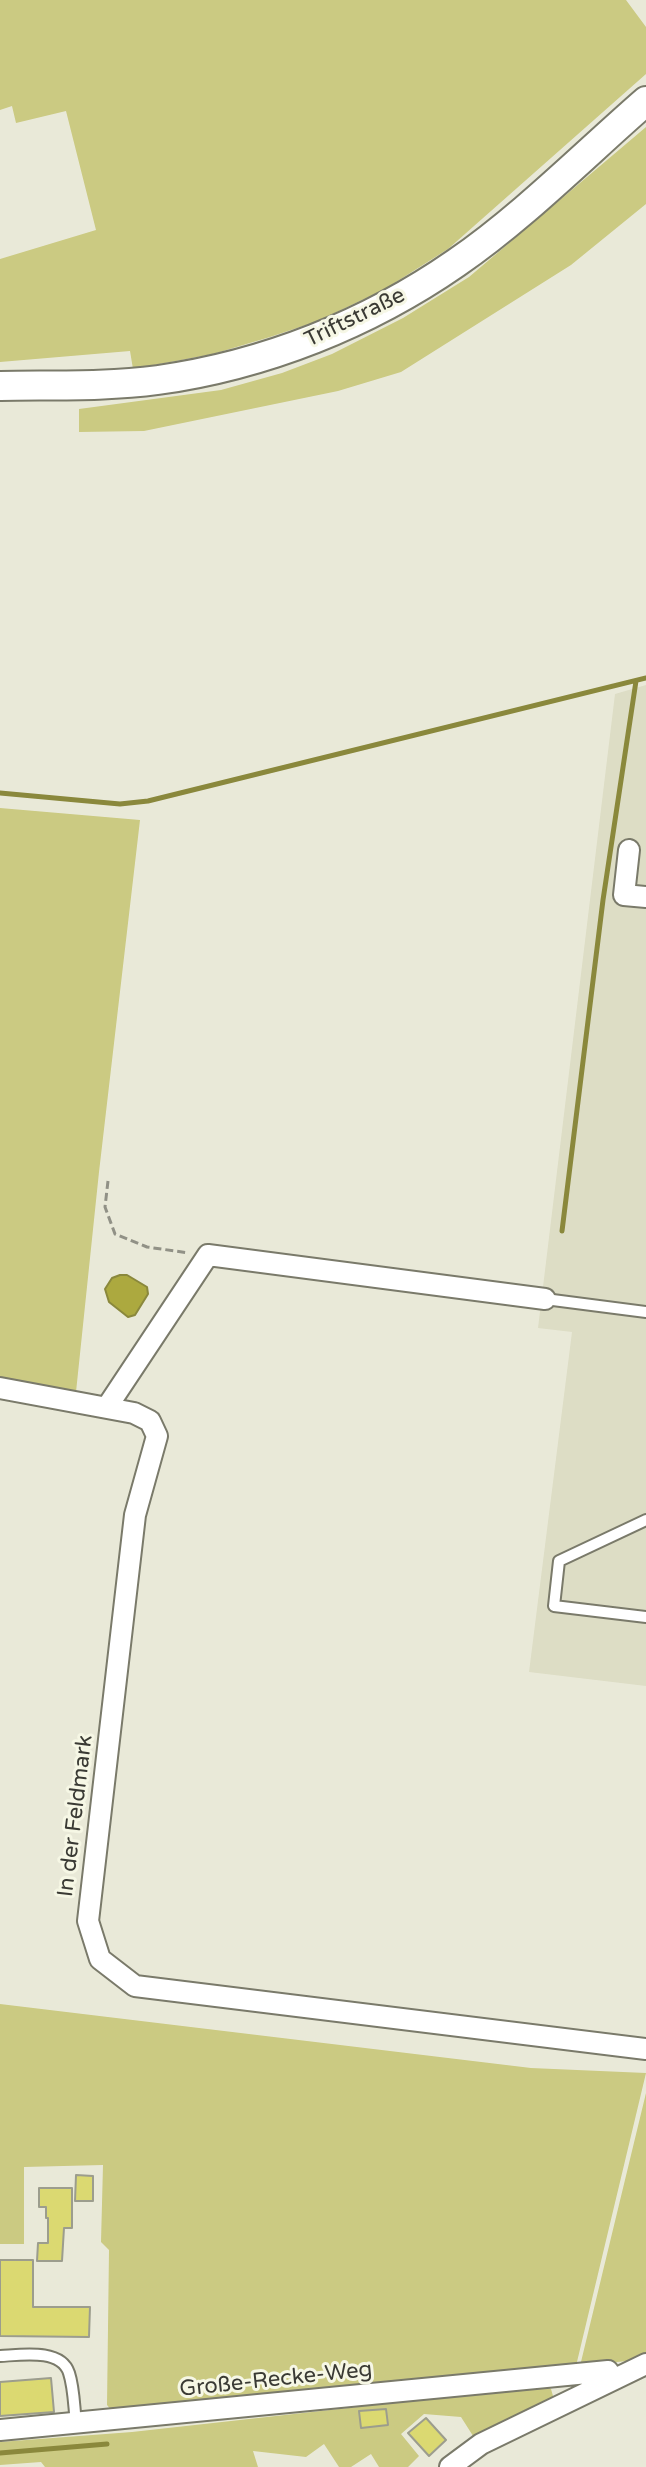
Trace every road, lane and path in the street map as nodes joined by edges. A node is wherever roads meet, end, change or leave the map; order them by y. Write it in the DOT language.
graph roads {
  1 [pos="646,101"];
  2 [pos="0,386"];
  3 [pos="629,850"];
  4 [pos="646,897"];
  5 [pos="108,1181"];
  6 [pos="208,1255"];
  7 [pos="545,1299"];
  8 [pos="646,1312"];
  9 [pos="0,1388"];
  10 [pos="107,1407"];
  11 [pos="646,1520"];
  12 [pos="646,1617"];
  13 [pos="646,2049"];
  14 [pos="0,2356"];
  15 [pos="646,2364"];
  16 [pos="557,2377"];
  17 [pos="613,2379"];
  18 [pos="567,2401"];
  19 [pos="76,2423"];
  20 [pos="0,2430"];
  21 [pos="450,2467"];
  1 -- 2 [label="street, Triftstraße"];
  3 -- 4 [label="street"];
  5 -- 6 [label="path"];
  6 -- 7 [label="street"];
  6 -- 10 [label="street"];
  7 -- 8 [label="lane"];
  9 -- 10 [label="street, In der Feldmark"];
  10 -- 13 [label="street, In der Feldmark"];
  11 -- 12 [label="lane"];
  14 -- 19 [label="lane"];
  15 -- 17 [label="street"];
  16 -- 17 [label="street, Große-Recke-Weg"];
  16 -- 18 [label="street"];
  16 -- 19 [label="street, Große-Recke-Weg"];
  17 -- 18 [label="street"];
  18 -- 21 [label="street"];
  19 -- 20 [label="street, Große-Recke-Weg"];
}
